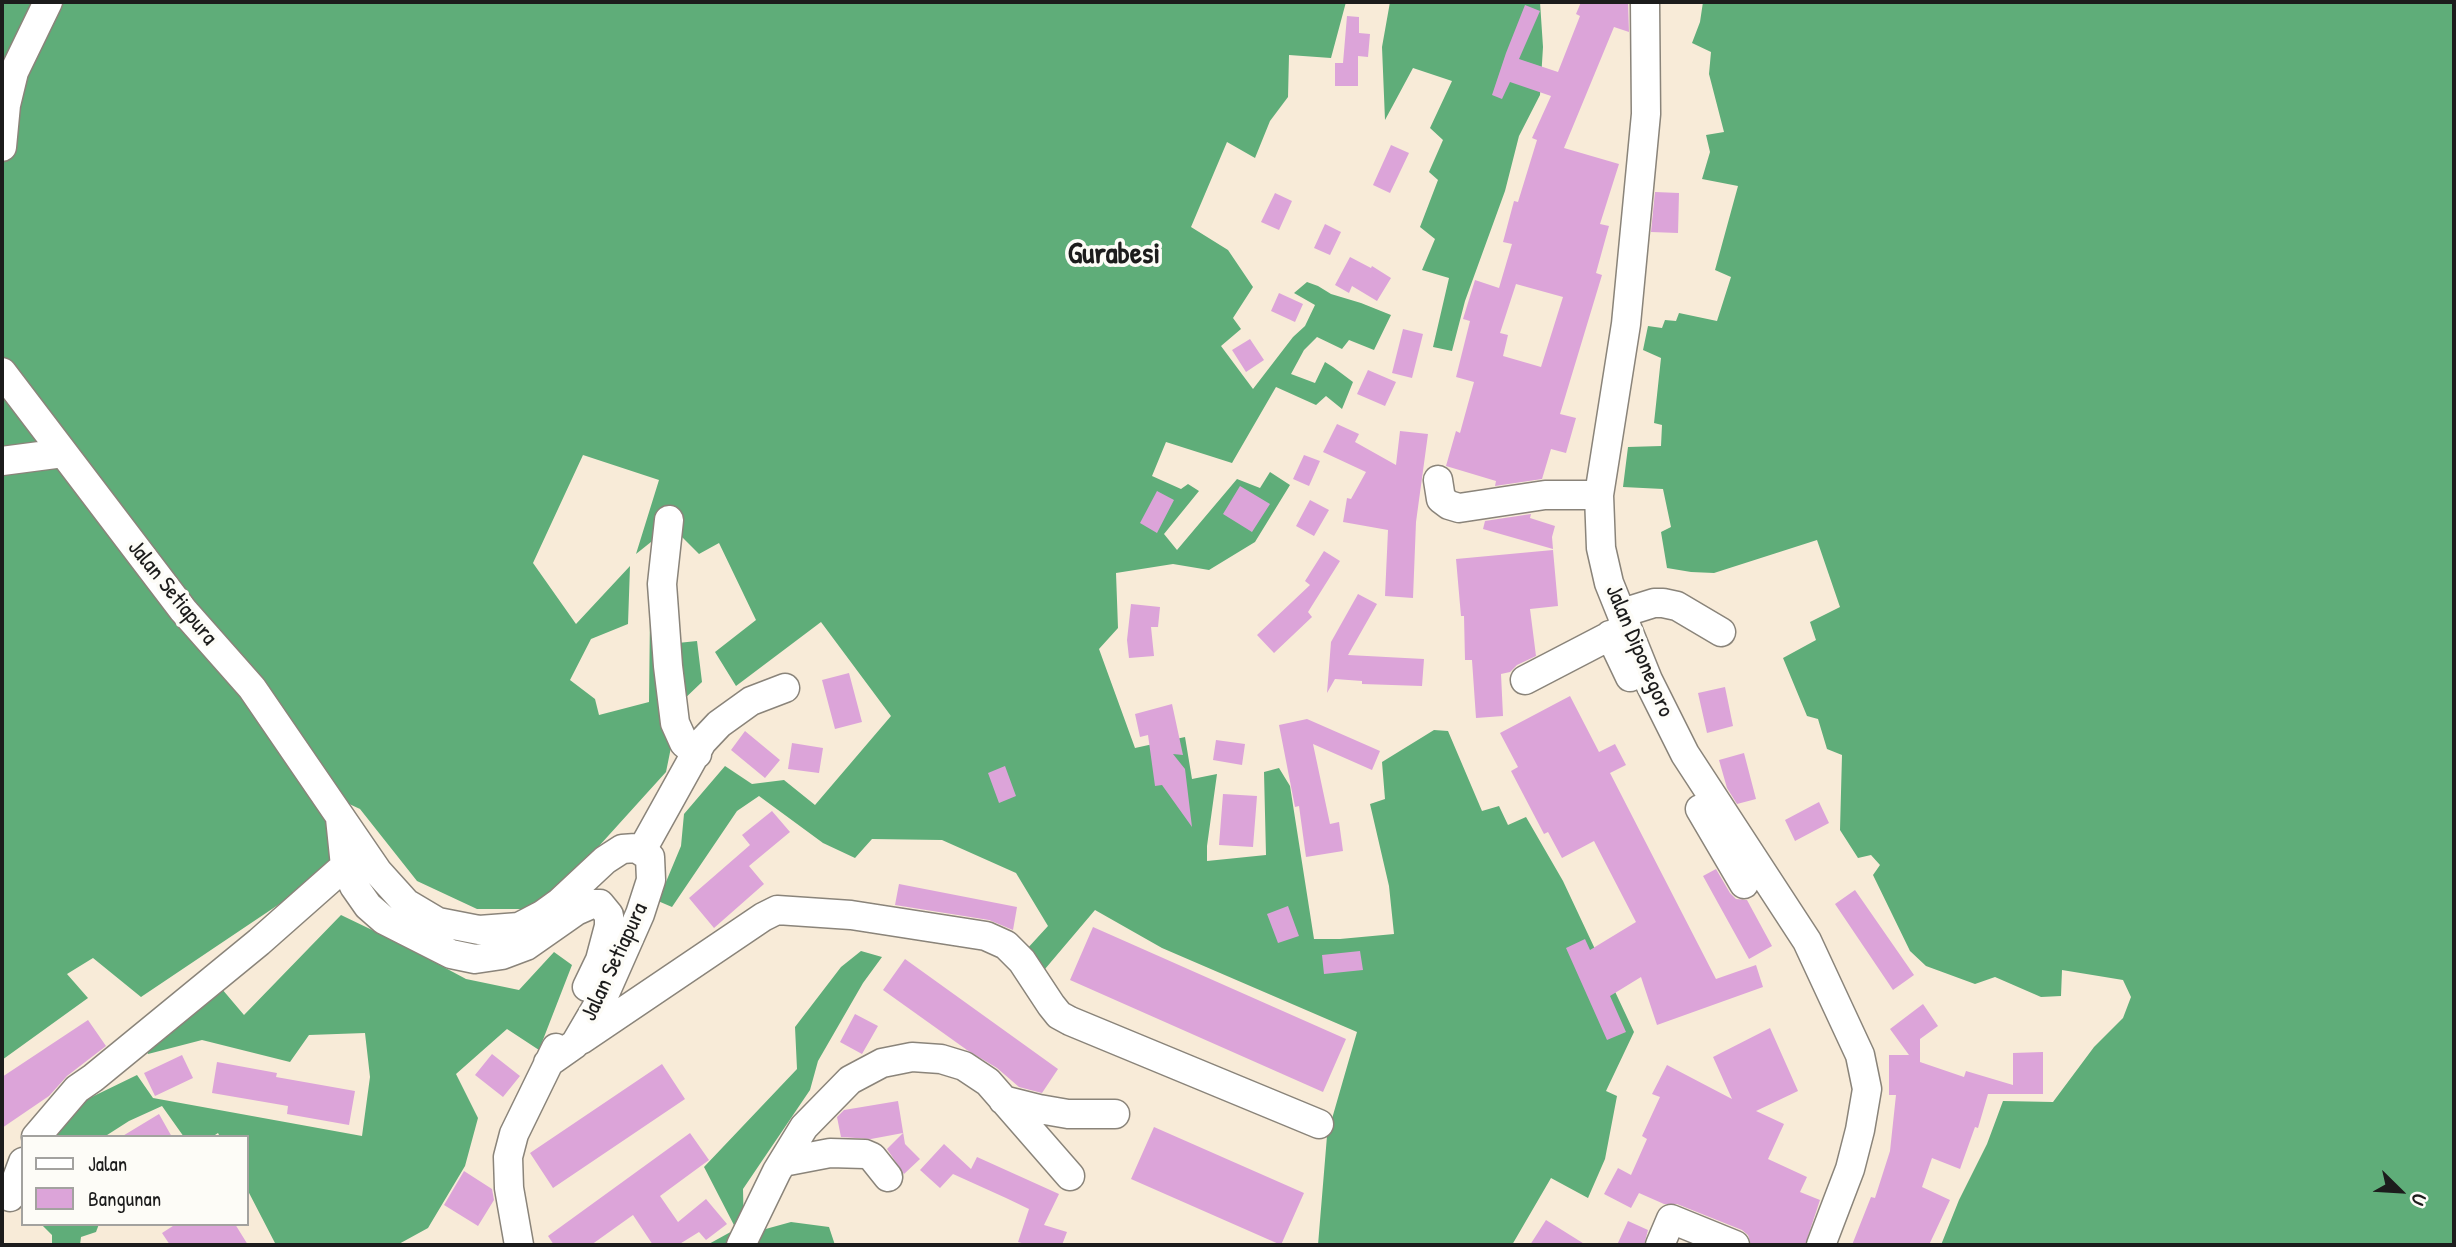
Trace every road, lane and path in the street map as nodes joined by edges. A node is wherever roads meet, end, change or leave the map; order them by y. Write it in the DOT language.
graph roads {
  1 [pos="48,2"];
  2 [pos="1644,2"];
  3 [pos="2,147"];
  4 [pos="2,372"];
  5 [pos="63,453"];
  6 [pos="2,461"];
  7 [pos="1438,480"];
  8 [pos="1599,495"];
  9 [pos="669,520"];
  10 [pos="1620,625"];
  11 [pos="1721,632"];
  12 [pos="1525,680"];
  13 [pos="785,688"];
  14 [pos="697,754"];
  15 [pos="340,815"];
  16 [pos="642,850"];
  17 [pos="345,866"];
  18 [pos="1744,884"];
  19 [pos="575,1044"];
  20 [pos="548,1063"];
  21 [pos="1003,1100"];
  22 [pos="1115,1114"];
  23 [pos="1319,1124"];
  24 [pos="38,1135"];
  25 [pos="783,1162"];
  26 [pos="21,1167"];
  27 [pos="1070,1176"];
  28 [pos="888,1177"];
  29 [pos="10,1197"];
  30 [pos="519,1245"];
  31 [pos="741,1245"];
  32 [pos="1660,1245"];
  33 [pos="1735,1245"];
  34 [pos="1821,1245"];
  1 -- 3 [label="street"];
  2 -- 8 [label="street, Jalan Diponegoro"];
  4 -- 5 [label="street, Jalan Setiapura"];
  5 -- 6 [label="street"];
  5 -- 15 [label="street, Jalan Setiapura"];
  7 -- 8 [label="street"];
  8 -- 10 [label="street, Jalan Diponegoro"];
  9 -- 14 [label="street"];
  10 -- 11 [label="street"];
  10 -- 12 [label="street"];
  10 -- 18 [label="street"];
  10 -- 34 [label="street, Jalan Diponegoro"];
  13 -- 14 [label="street"];
  14 -- 16 [label="street"];
  15 -- 16 [label="street, Jalan Setiapura"];
  15 -- 17 [label="street, Jalan Setiapura"];
  16 -- 19 [label="street, Jalan Setiapura"];
  17 -- 20 [label="street, Jalan Setiapura"];
  17 -- 24 [label="street"];
  19 -- 20 [label="street, Jalan Setiapura"];
  19 -- 23 [label="street"];
  20 -- 30 [label="street, Jalan Setiapura"];
  21 -- 22 [label="street"];
  21 -- 25 [label="street"];
  21 -- 27 [label="street"];
  25 -- 28 [label="street"];
  25 -- 31 [label="street"];
  26 -- 29 [label="street"];
  32 -- 33 [label="street"];
}
